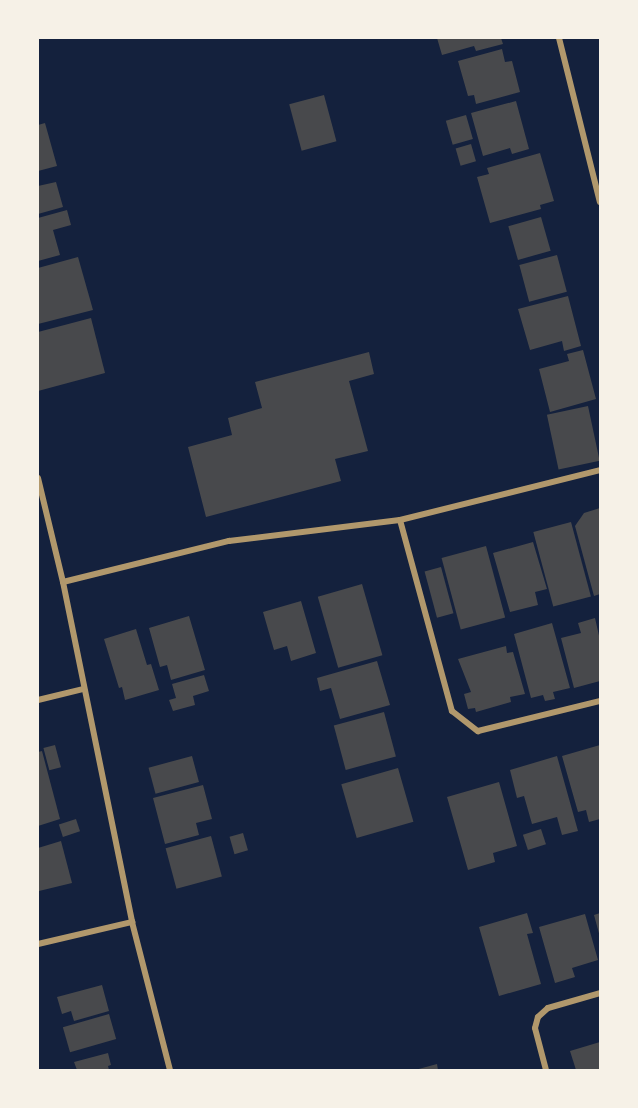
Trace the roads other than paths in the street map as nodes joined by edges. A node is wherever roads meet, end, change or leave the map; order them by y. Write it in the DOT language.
graph roads {
  1 [pos="559,38"];
  2 [pos="600,202"];
  3 [pos="600,470"];
  4 [pos="38,478"];
  5 [pos="400,520"];
  6 [pos="63,582"];
  7 [pos="83,689"];
  8 [pos="38,700"];
  9 [pos="600,701"];
  10 [pos="132,922"];
  11 [pos="38,945"];
  12 [pos="600,993"];
  13 [pos="170,1071"];
  14 [pos="546,1071"];
  1 -- 2 [label="street"];
  3 -- 5 [label="street"];
  4 -- 6 [label="street"];
  5 -- 6 [label="street"];
  5 -- 9 [label="street"];
  6 -- 7 [label="street"];
  7 -- 8 [label="street"];
  7 -- 10 [label="street"];
  10 -- 11 [label="street"];
  10 -- 13 [label="street"];
  12 -- 14 [label="street"];
}
